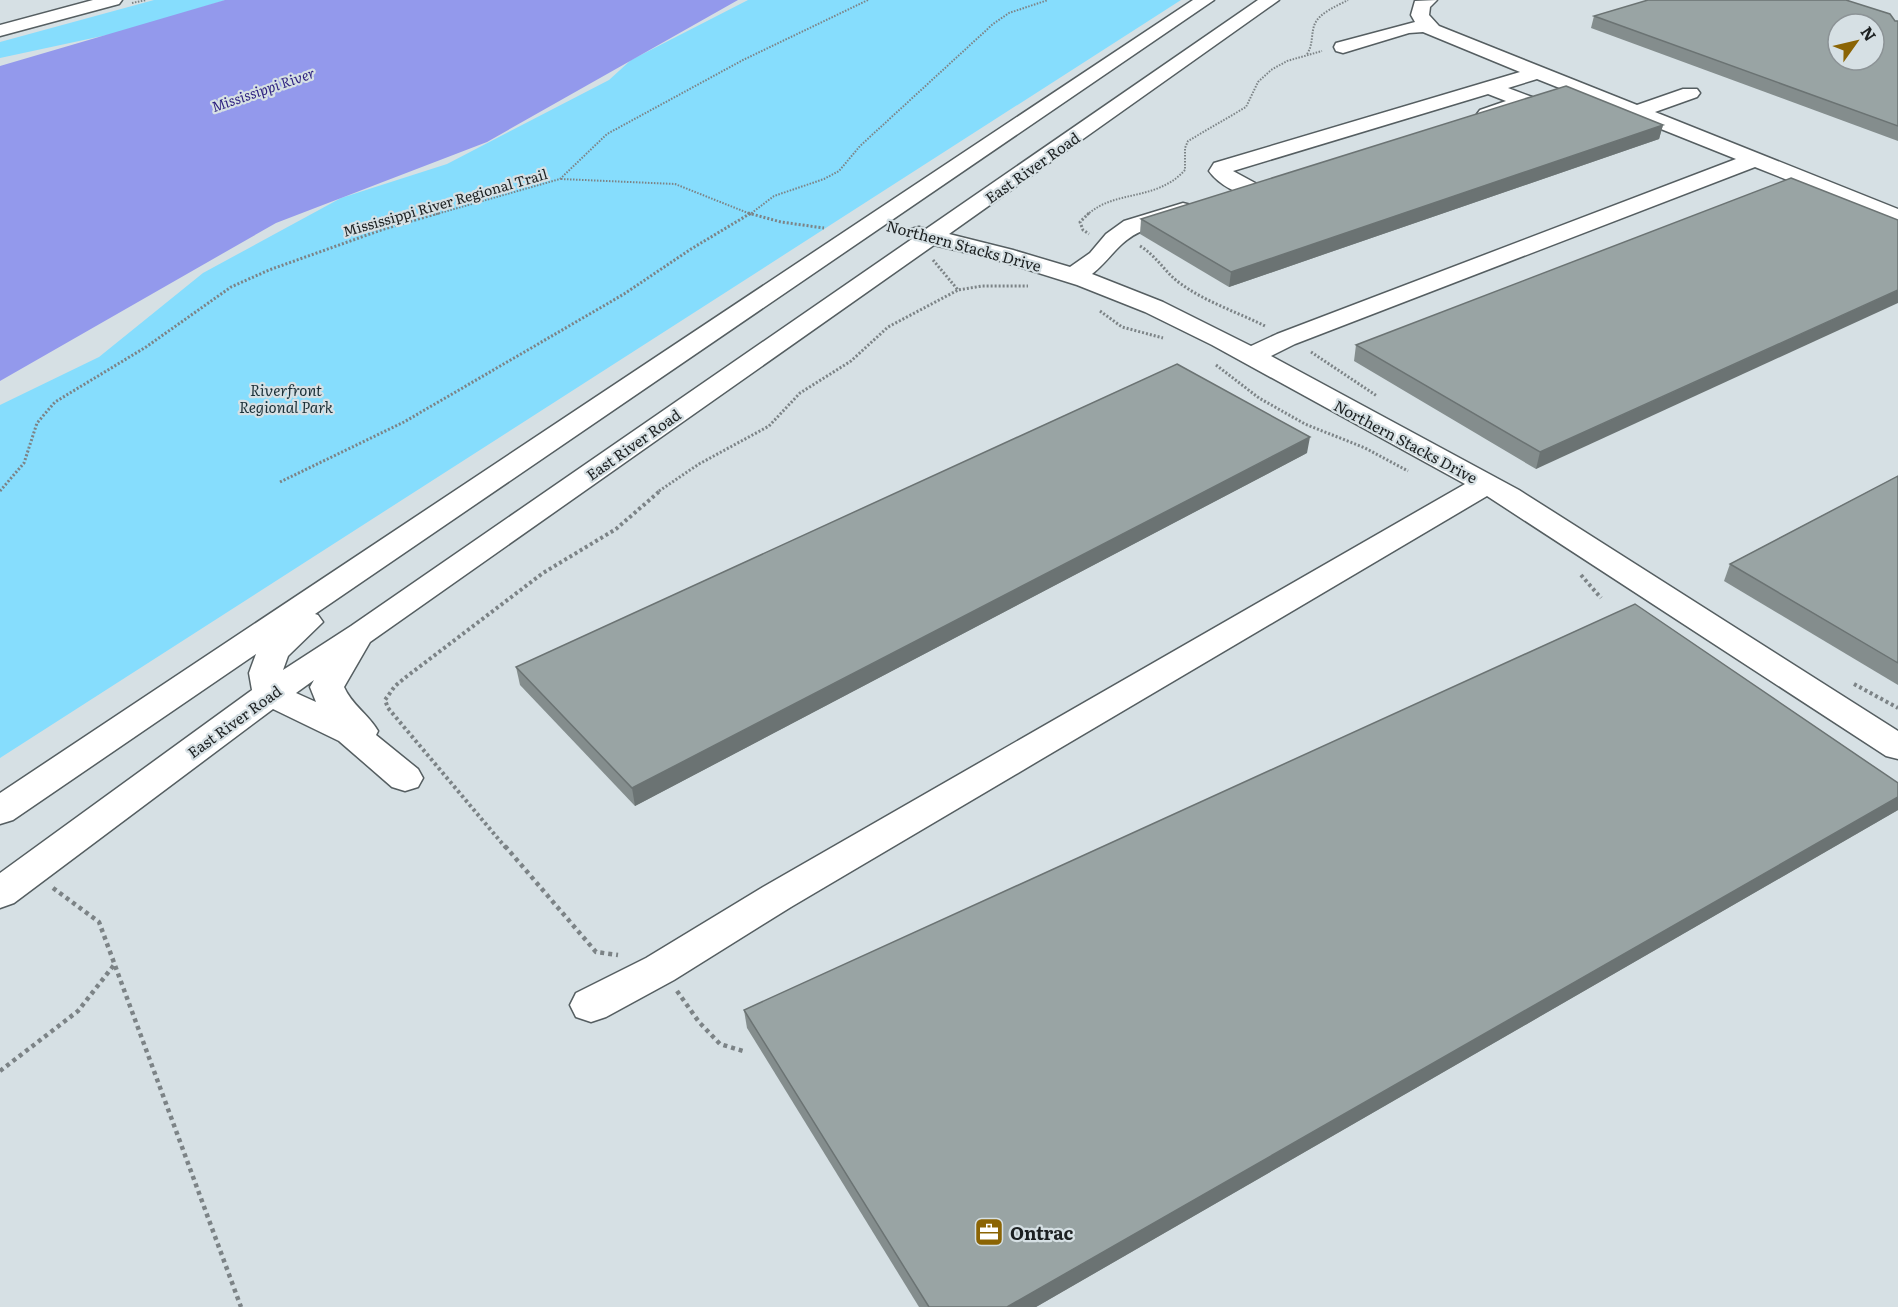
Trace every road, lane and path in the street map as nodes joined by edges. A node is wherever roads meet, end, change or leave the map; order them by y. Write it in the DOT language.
graph roads {
  1 [pos="112,0"];
  2 [pos="868,0"];
  3 [pos="1048,0"];
  4 [pos="1205,0"];
  5 [pos="1270,0"];
  6 [pos="1348,0"];
  7 [pos="1428,0"];
  8 [pos="1427,26"];
  9 [pos="0,31"];
  10 [pos="1343,47"];
  11 [pos="1306,54"];
  12 [pos="1536,73"];
  13 [pos="1489,87"];
  14 [pos="1690,93"];
  15 [pos="1634,112"];
  16 [pos="1468,120"];
  17 [pos="1754,160"];
  18 [pos="560,179"];
  19 [pos="1271,182"];
  20 [pos="1881,187"];
  21 [pos="1249,189"];
  22 [pos="1853,199"];
  23 [pos="750,214"];
  24 [pos="1898,217"];
  25 [pos="874,221"];
  26 [pos="832,230"];
  27 [pos="1093,235"];
  28 [pos="1138,245"];
  29 [pos="932,248"];
  30 [pos="1074,276"];
  31 [pos="1032,286"];
  32 [pos="958,290"];
  33 [pos="1097,309"];
  34 [pos="1271,330"];
  35 [pos="1166,339"];
  36 [pos="1251,356"];
  37 [pos="1210,362"];
  38 [pos="1413,473"];
  39 [pos="280,482"];
  40 [pos="1486,484"];
  41 [pos="0,491"];
  42 [pos="407,536"];
  43 [pos="1580,574"];
  44 [pos="1601,598"];
  45 [pos="363,633"];
  46 [pos="270,694"];
  47 [pos="1898,747"];
  48 [pos="0,811"];
  49 [pos="30,872"];
  50 [pos="0,893"];
  51 [pos="626,952"];
  52 [pos="114,964"];
  53 [pos="660,969"];
  54 [pos="591,1005"];
  55 [pos="743,1051"];
  56 [pos="0,1071"];
  57 [pos="241,1307"];
  1 -- 9 [label="street"];
  2 -- 18 [label="path, Mississippi River Regional Trail"];
  3 -- 23 [label="path"];
  4 -- 25 [label="street"];
  5 -- 29 [label="street, East River Road"];
  6 -- 11 [label="path"];
  7 -- 8 [label="street"];
  8 -- 10 [label="street"];
  8 -- 12 [label="street"];
  10 -- 11 [label="path"];
  11 -- 27 [label="path"];
  12 -- 13 [label="street"];
  12 -- 15 [label="street"];
  13 -- 16 [label="street"];
  13 -- 21 [label="street"];
  14 -- 15 [label="street"];
  15 -- 17 [label="street"];
  17 -- 22 [label="street"];
  17 -- 36 [label="street"];
  18 -- 23 [label="path"];
  18 -- 41 [label="path, Mississippi River Regional Trail"];
  19 -- 21 [label="street"];
  20 -- 22 [label="street"];
  21 -- 30 [label="street"];
  22 -- 24 [label="street"];
  23 -- 26 [label="path"];
  23 -- 39 [label="path"];
  25 -- 29 [label="street, Northern Stacks Drive"];
  25 -- 42 [label="street"];
  28 -- 34 [label="path"];
  29 -- 30 [label="street, Northern Stacks Drive"];
  29 -- 32 [label="path"];
  29 -- 45 [label="street, East River Road"];
  30 -- 36 [label="street, Northern Stacks Drive"];
  31 -- 32 [label="path"];
  32 -- 51 [label="path"];
  33 -- 35 [label="path"];
  36 -- 40 [label="street, Northern Stacks Drive"];
  37 -- 38 [label="path"];
  40 -- 47 [label="street, Northern Stacks Drive"];
  40 -- 53 [label="street"];
  42 -- 46 [label="street"];
  42 -- 48 [label="street"];
  43 -- 44 [label="path"];
  45 -- 46 [label="street, East River Road"];
  45 -- 46 [label="street"];
  46 -- 49 [label="street, East River Road"];
  49 -- 50 [label="street, East River Road"];
  49 -- 52 [label="path"];
  52 -- 56 [label="path"];
  52 -- 57 [label="path"];
  53 -- 54 [label="street"];
  53 -- 55 [label="path"];
}
